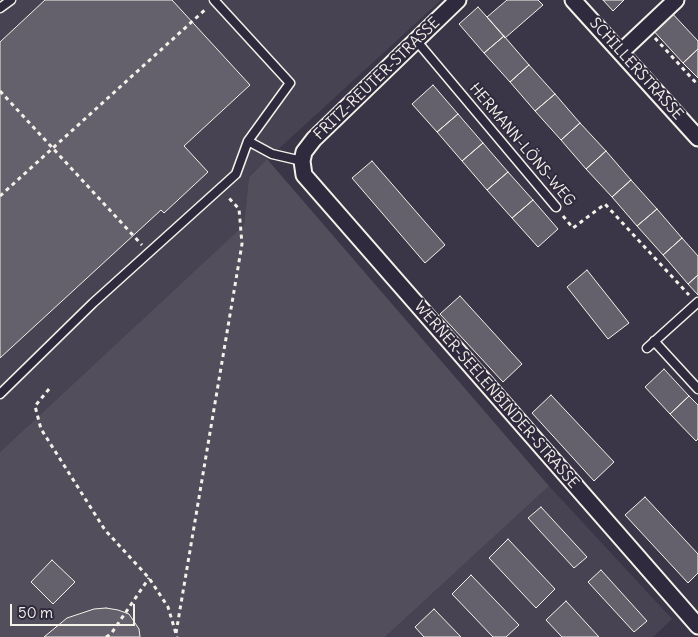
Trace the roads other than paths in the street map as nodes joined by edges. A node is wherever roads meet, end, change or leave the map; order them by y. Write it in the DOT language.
graph roads {
  1 [pos="11,0"];
  2 [pos="214,0"];
  3 [pos="458,0"];
  4 [pos="573,0"];
  5 [pos="676,0"];
  6 [pos="0,8"];
  7 [pos="415,39"];
  8 [pos="620,52"];
  9 [pos="698,138"];
  10 [pos="248,141"];
  11 [pos="302,161"];
  12 [pos="556,207"];
  13 [pos="697,302"];
  14 [pos="654,341"];
  15 [pos="647,348"];
  16 [pos="698,389"];
  17 [pos="0,394"];
  18 [pos="698,626"];
  19 [pos="698,632"];
  20 [pos="693,637"];
  1 -- 6 [label="lane"];
  2 -- 10 [label="lane"];
  3 -- 7 [label="street, FRITZ-REUTER-STRASSE"];
  4 -- 8 [label="street, SCHILLERSTRASSE"];
  5 -- 8 [label="street"];
  7 -- 11 [label="street, FRITZ-REUTER-STRASSE"];
  7 -- 12 [label="lane, HERMANN-LÖNS-WEG"];
  8 -- 9 [label="street, SCHILLERSTRASSE"];
  10 -- 11 [label="lane"];
  10 -- 17 [label="lane"];
  11 -- 18 [label="street, WERNER-SEELENBINDER-STRASSE"];
  13 -- 14 [label="lane"];
  14 -- 15 [label="lane"];
  14 -- 16 [label="lane"];
  19 -- 20 [label="street"];
}
